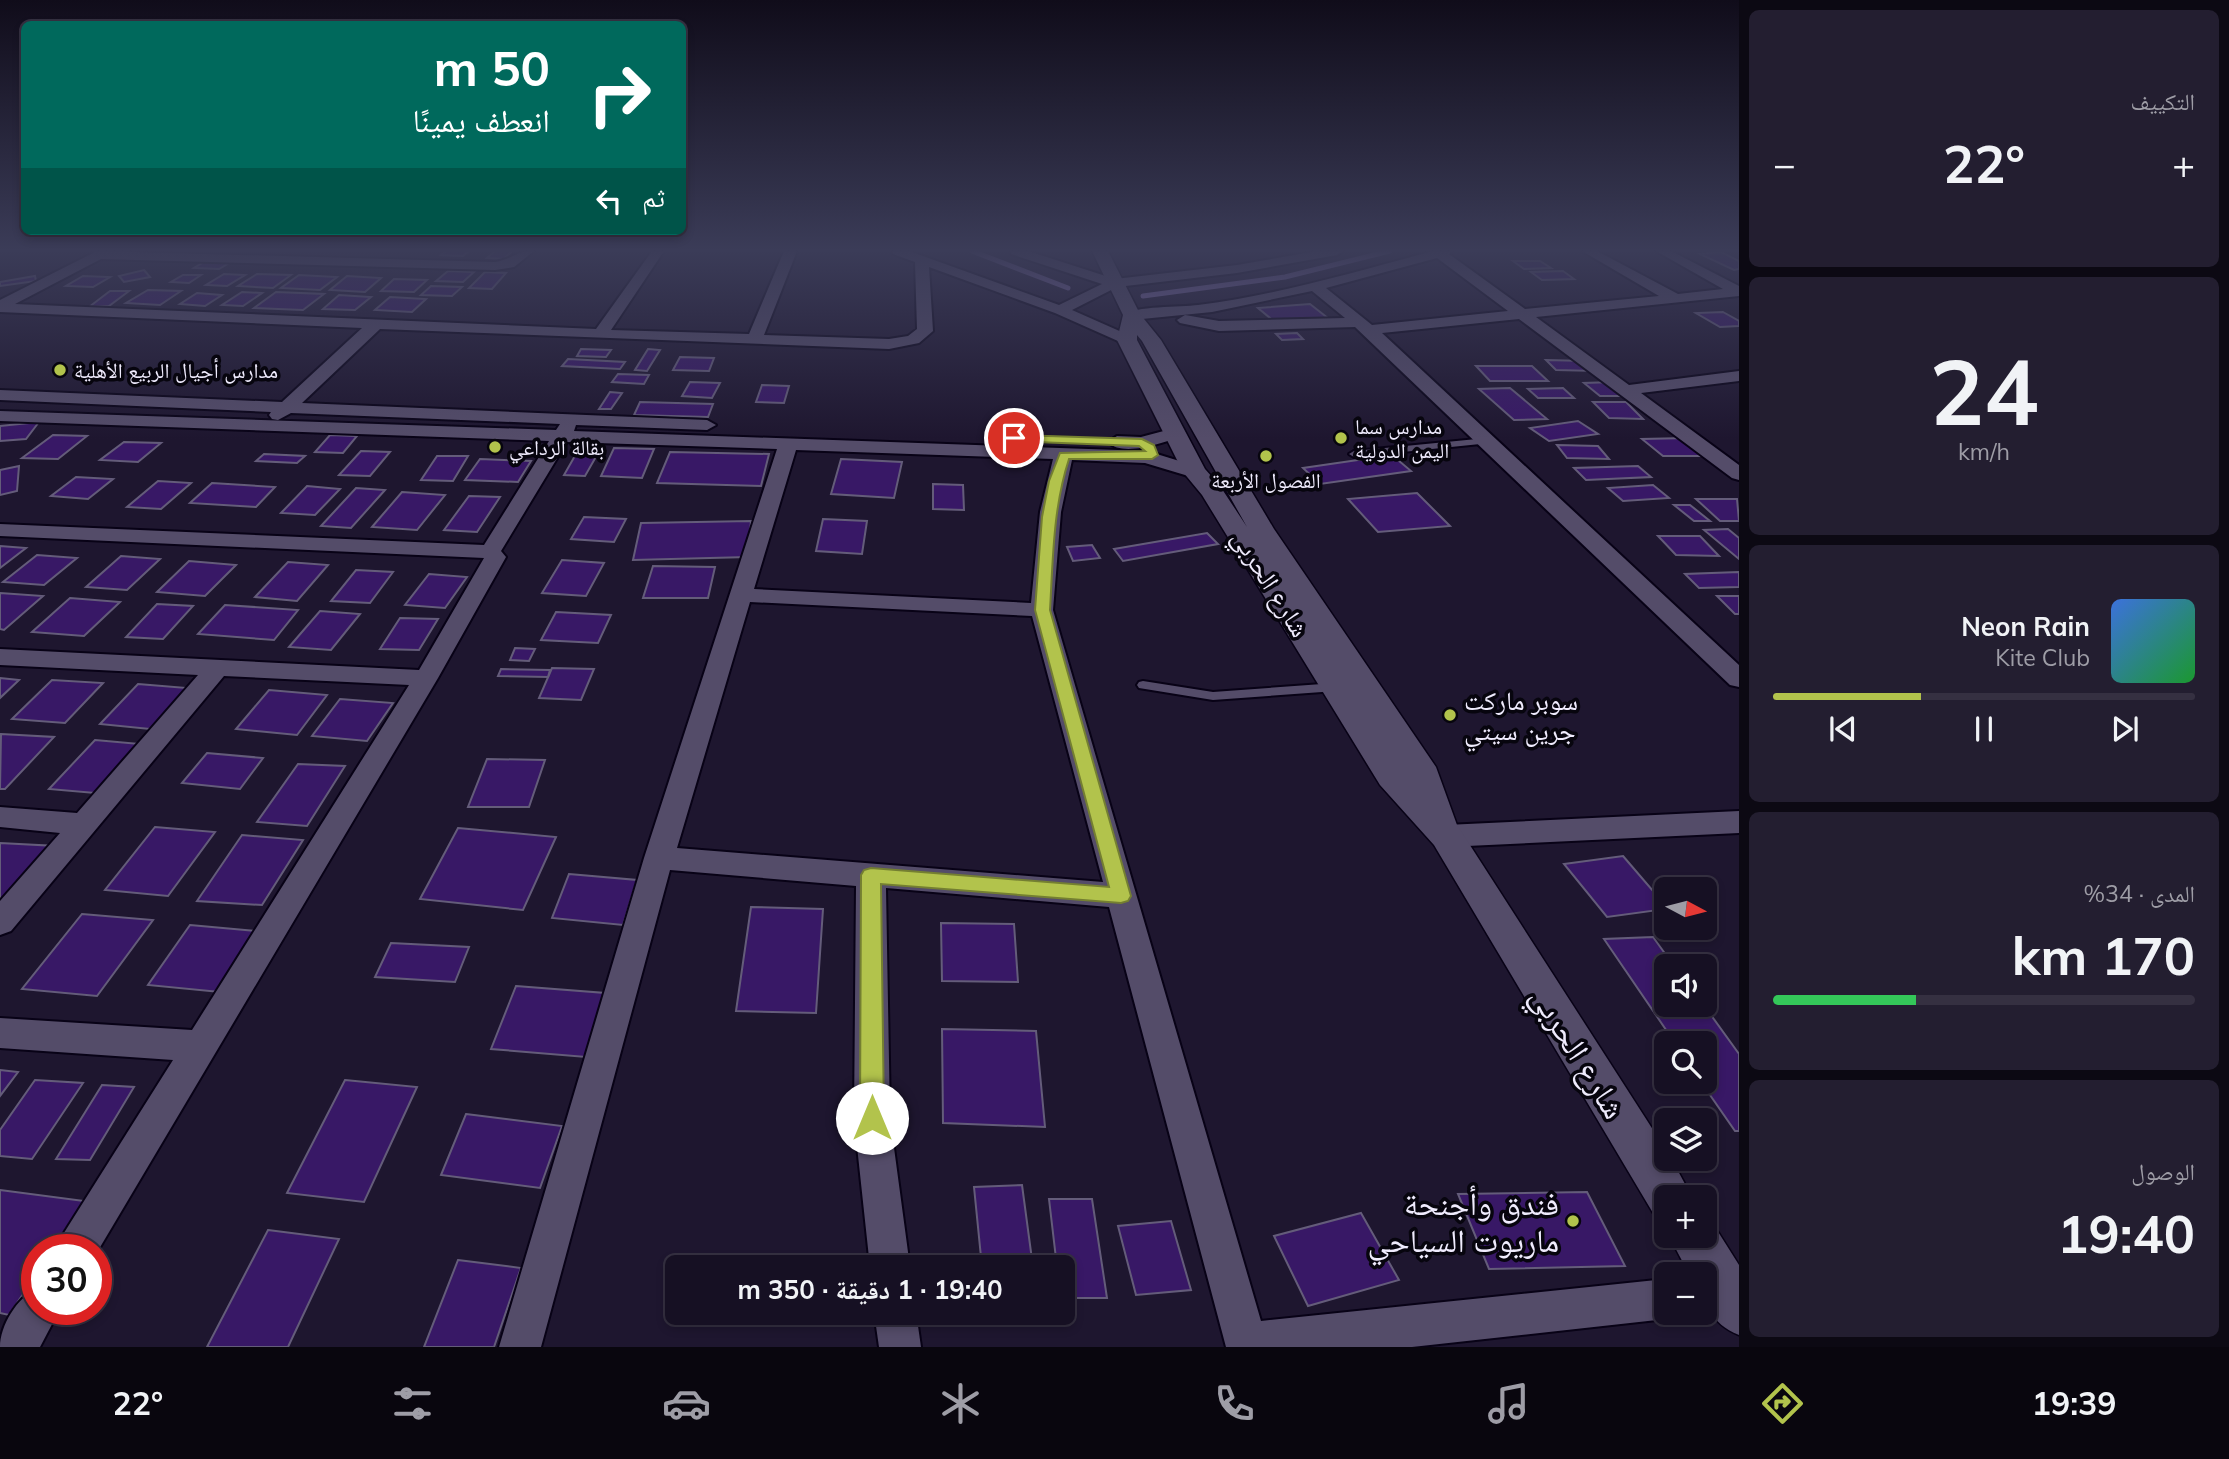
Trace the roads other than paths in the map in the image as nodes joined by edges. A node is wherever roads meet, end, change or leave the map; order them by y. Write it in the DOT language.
graph roads {
  1 [pos="143,314"];
  2 [pos="614,314"];
  3 [pos="765,314"];
  4 [pos="924,314"];
  5 [pos="1083,314"];
  6 [pos="1131,314"];
  7 [pos="1190,314"];
  8 [pos="1349,314"];
  9 [pos="1526,314"];
  10 [pos="1136,323"];
  11 [pos="375,325"];
  12 [pos="1364,326"];
  13 [pos="600,334"];
  14 [pos="754,340"];
  15 [pos="1739,376"];
  16 [pos="1627,390"];
  17 [pos="0,396"];
  18 [pos="284,409"];
  19 [pos="0,416"];
  20 [pos="572,419"];
  21 [pos="264,427"];
  22 [pos="1175,433"];
  23 [pos="561,438"];
  24 [pos="1487,441"];
  25 [pos="788,444"];
  26 [pos="1145,450"];
  27 [pos="1354,454"];
  28 [pos="1064,455"];
  29 [pos="1195,472"];
  30 [pos="1739,474"];
  31 [pos="0,530"];
  32 [pos="490,552"];
  33 [pos="740,596"];
  34 [pos="1042,610"];
  35 [pos="0,657"];
  36 [pos="217,668"];
  37 [pos="426,678"];
  38 [pos="1739,679"];
  39 [pos="1143,685"];
  40 [pos="1336,687"];
  41 [pos="0,817"];
  42 [pos="1739,822"];
  43 [pos="84,824"];
  44 [pos="1446,835"];
  45 [pos="659,858"];
  46 [pos="871,875"];
  47 [pos="1121,896"];
  48 [pos="0,922"];
  49 [pos="0,1033"];
  50 [pos="200,1046"];
  51 [pos="1662,1185"];
  52 [pos="86,1234"];
  53 [pos="1699,1248"];
  54 [pos="889,1255"];
  55 [pos="1654,1299"];
  56 [pos="1724,1299"];
  57 [pos="29,1325"];
  58 [pos="897,1325"];
  59 [pos="1246,1345"];
  60 [pos="16,1347"];
  61 [pos="520,1347"];
  62 [pos="900,1347"];
  1 -- 11 [label="street"];
  2 -- 13 [label="street"];
  3 -- 14 [label="street"];
  4 -- 14 [label="street"];
  5 -- 10 [label="street"];
  6 -- 10 [label="street, شارع الحربي"];
  7 -- 10 [label="street"];
  8 -- 12 [label="street"];
  9 -- 12 [label="street"];
  9 -- 16 [label="street"];
  10 -- 12 [label="street"];
  10 -- 22 [label="street, شارع الحربي"];
  10 -- 44 [label="street, شارع الحربي"];
  11 -- 13 [label="street"];
  11 -- 18 [label="street"];
  12 -- 24 [label="street"];
  13 -- 14 [label="street"];
  15 -- 16 [label="street"];
  16 -- 30 [label="street"];
  17 -- 18 [label="street"];
  18 -- 20 [label="street"];
  18 -- 21 [label="street"];
  19 -- 21 [label="street"];
  20 -- 23 [label="street"];
  20 -- 26 [label="street"];
  21 -- 23 [label="street"];
  22 -- 26 [label="street"];
  22 -- 29 [label="street, شارع الحربي"];
  23 -- 25 [label="street"];
  23 -- 32 [label="street"];
  24 -- 27 [label="lane"];
  24 -- 38 [label="street"];
  25 -- 28 [label="street"];
  25 -- 33 [label="street"];
  26 -- 28 [label="street"];
  26 -- 29 [label="street"];
  28 -- 34 [label="street"];
  29 -- 40 [label="street, شارع الحربي"];
  31 -- 32 [label="street"];
  32 -- 37 [label="street"];
  33 -- 34 [label="street"];
  33 -- 45 [label="street"];
  34 -- 47 [label="street"];
  35 -- 36 [label="street"];
  36 -- 37 [label="street"];
  36 -- 43 [label="street"];
  37 -- 50 [label="street"];
  39 -- 40 [label="lane"];
  40 -- 44 [label="street, شارع الحربي"];
  41 -- 43 [label="street"];
  42 -- 44 [label="street"];
  43 -- 48 [label="street"];
  44 -- 51 [label="street, شارع الحربي"];
  45 -- 46 [label="street"];
  45 -- 61 [label="street"];
  46 -- 47 [label="street"];
  46 -- 54 [label="street"];
  47 -- 59 [label="street"];
  49 -- 50 [label="street"];
  50 -- 52 [label="street"];
  53 -- 56 [label="street"];
  55 -- 59 [label="street"];
  57 -- 60 [label="street"];
  58 -- 62 [label="street"];
}
